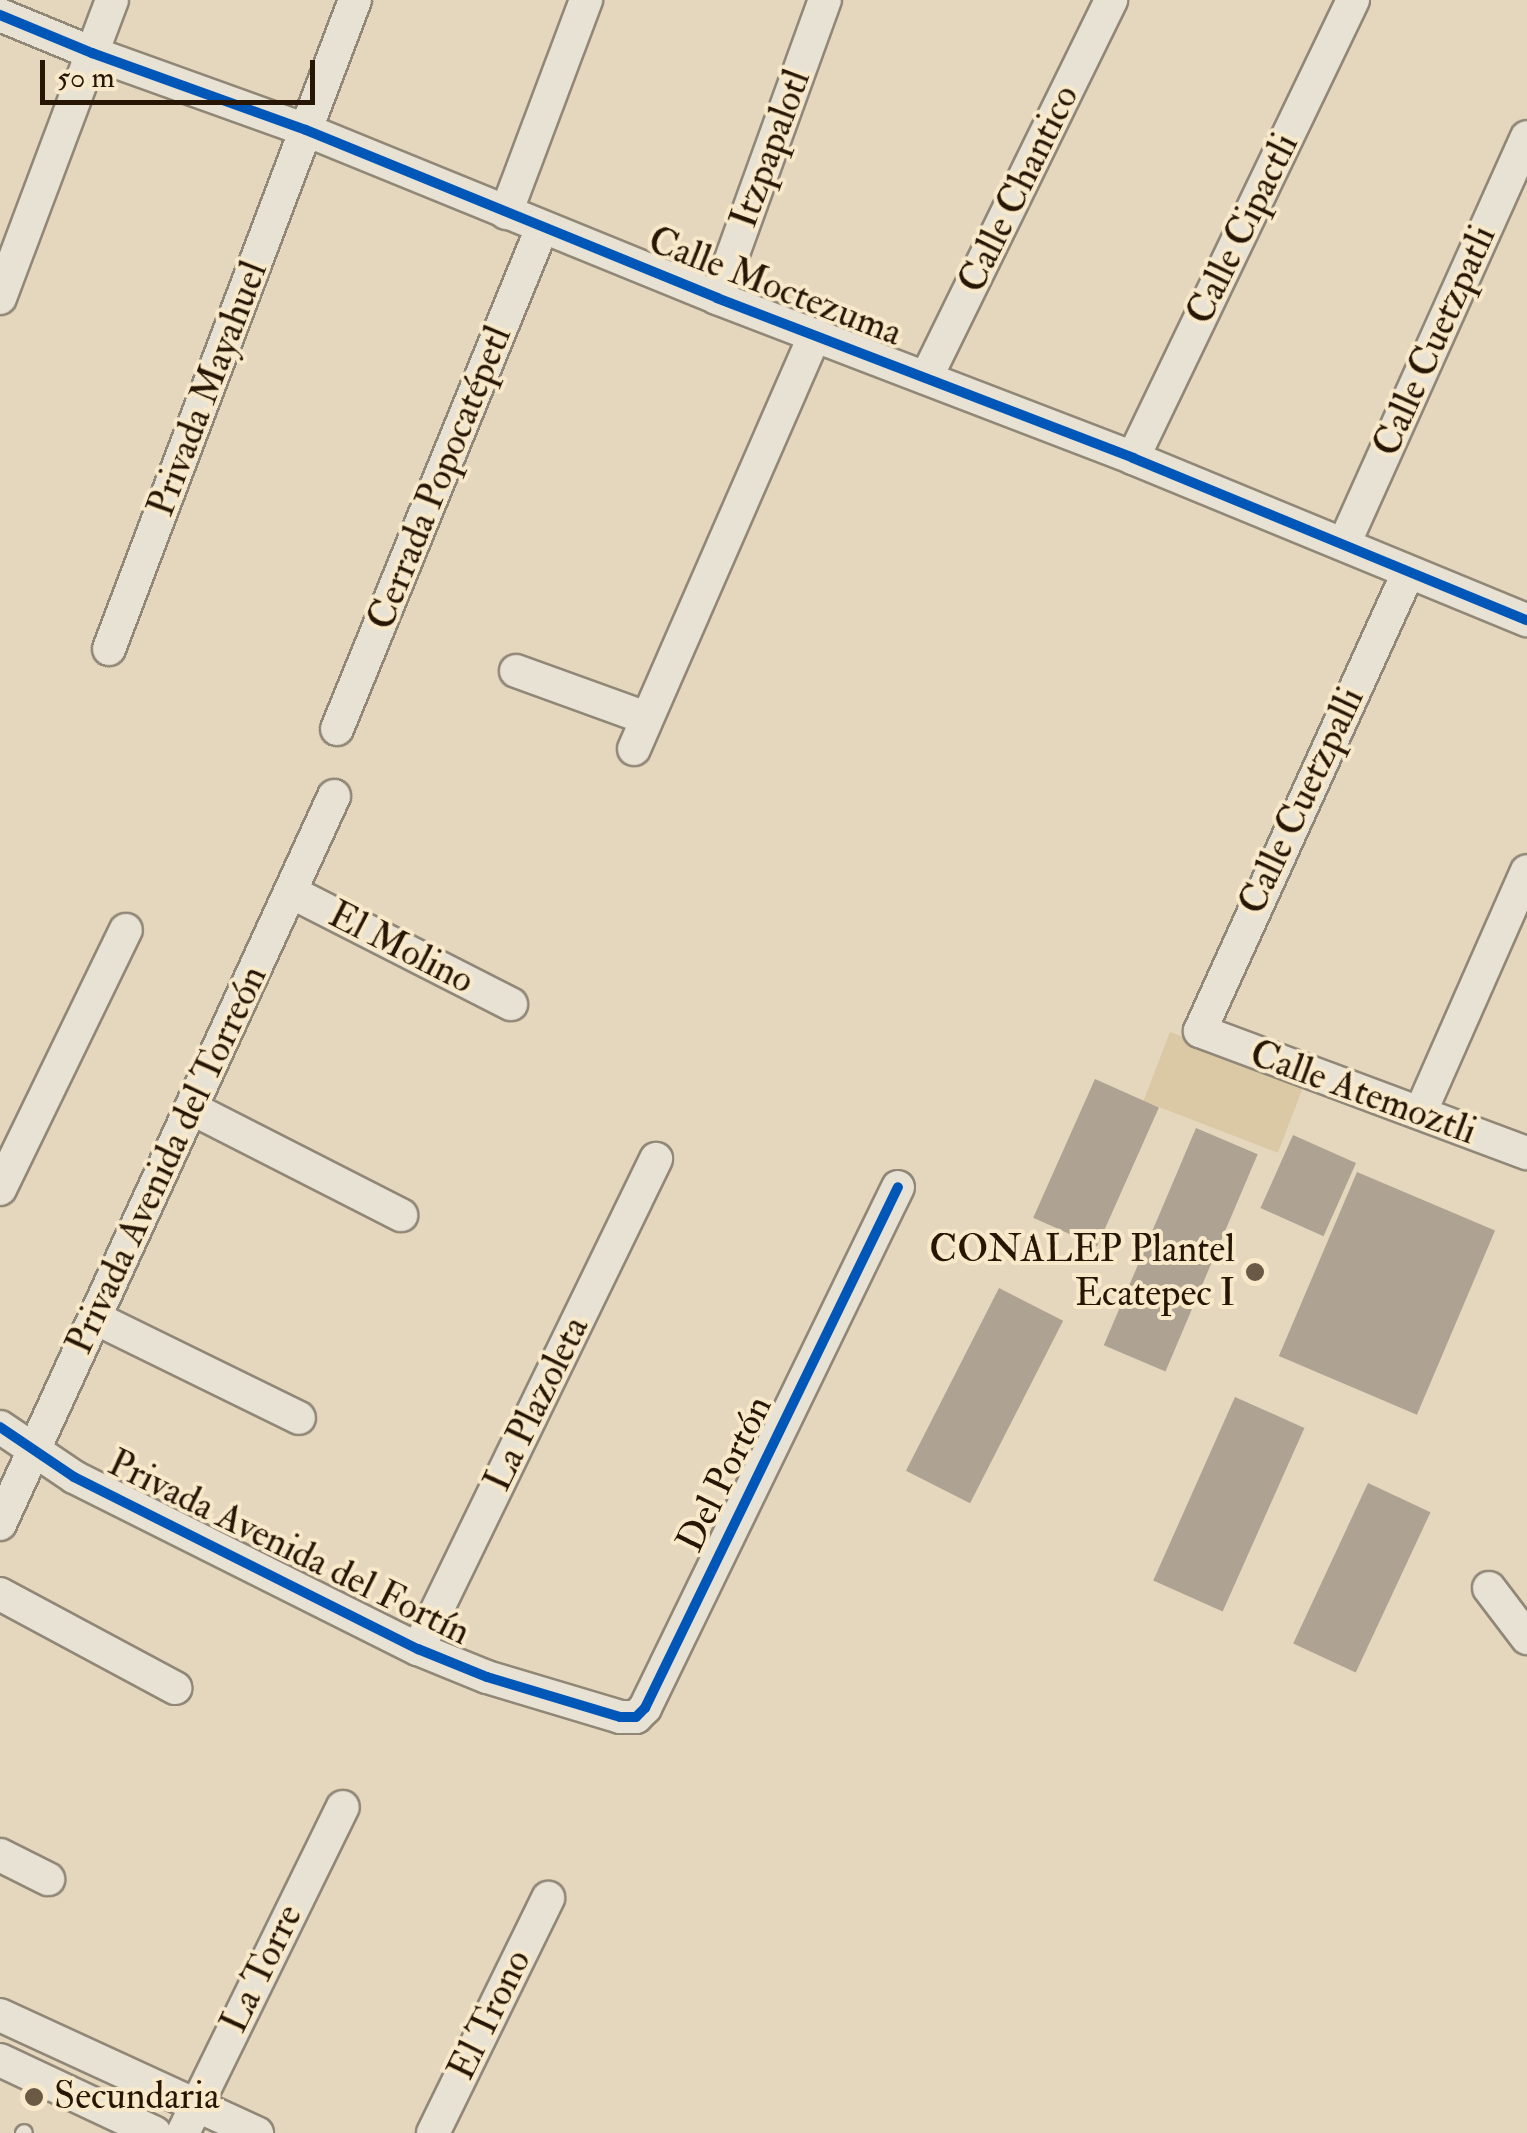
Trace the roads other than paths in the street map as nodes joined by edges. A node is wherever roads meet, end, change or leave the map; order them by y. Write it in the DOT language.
graph roads {
  1 [pos="112,0"];
  2 [pos="355,0"];
  3 [pos="586,0"];
  4 [pos="825,0"];
  5 [pos="1111,0"];
  6 [pos="1353,0"];
  7 [pos="0,14"];
  8 [pos="92,53"];
  9 [pos="306,130"];
  10 [pos="1527,137"];
  11 [pos="506,213"];
  12 [pos="542,228"];
  13 [pos="0,298"];
  14 [pos="718,298"];
  15 [pos="815,335"];
  16 [pos="926,378"];
  17 [pos="1133,458"];
  18 [pos="1344,544"];
  19 [pos="1408,573"];
  20 [pos="1527,620"];
  21 [pos="109,649"];
  22 [pos="516,672"];
  23 [pos="646,718"];
  24 [pos="338,729"];
  25 [pos="634,748"];
  26 [pos="334,796"];
  27 [pos="1527,871"];
  28 [pos="291,892"];
  29 [pos="126,930"];
  30 [pos="511,1004"];
  31 [pos="1200,1031"];
  32 [pos="192,1108"];
  33 [pos="1422,1112"];
  34 [pos="1527,1153"];
  35 [pos="656,1159"];
  36 [pos="898,1186"];
  37 [pos="0,1189"];
  38 [pos="401,1215"];
  39 [pos="95,1318"];
  40 [pos="299,1418"];
  41 [pos="0,1427"];
  42 [pos="35,1447"];
  43 [pos="0,1524"];
  44 [pos="1488,1588"];
  45 [pos="0,1594"];
  46 [pos="1527,1638"];
  47 [pos="418,1649"];
  48 [pos="175,1688"];
  49 [pos="564,1697"];
  50 [pos="343,1806"];
  51 [pos="0,1855"];
  52 [pos="48,1878"];
  53 [pos="548,1898"];
  54 [pos="0,2016"];
  55 [pos="0,2060"];
  56 [pos="189,2118"];
  57 [pos="155,2133"];
  58 [pos="258,2133"];
  59 [pos="433,2133"];
  1 -- 8 [label="street"];
  2 -- 9 [label="street, Privada Mayahuel"];
  3 -- 11 [label="street"];
  4 -- 14 [label="street, Itzpapalotl"];
  5 -- 16 [label="street, Calle Chantico"];
  6 -- 17 [label="street, Calle Cipactli"];
  7 -- 8 [label="street, Calle Moctezuma"];
  8 -- 9 [label="street, Calle Moctezuma"];
  8 -- 13 [label="street"];
  9 -- 11 [label="street, Calle Moctezuma"];
  9 -- 21 [label="street, Privada Mayahuel"];
  10 -- 18 [label="street, Calle Cuetzpatli"];
  11 -- 12 [label="street, Calle Moctezuma"];
  12 -- 14 [label="street, Calle Moctezuma"];
  12 -- 24 [label="street, Cerrada Popocatépetl"];
  14 -- 15 [label="street, Calle Moctezuma"];
  15 -- 16 [label="street, Calle Moctezuma"];
  15 -- 23 [label="street"];
  16 -- 17 [label="street, Calle Moctezuma"];
  17 -- 18 [label="street, Calle Moctezuma"];
  18 -- 19 [label="street, Calle Moctezuma"];
  19 -- 20 [label="street, Calle Moctezuma"];
  19 -- 31 [label="street, Calle Cuetzpalli"];
  22 -- 23 [label="street"];
  23 -- 25 [label="street"];
  26 -- 28 [label="street, Privada Avenida del Torreón"];
  27 -- 33 [label="street"];
  28 -- 30 [label="street, El Molino"];
  28 -- 32 [label="street, Privada Avenida del Torreón"];
  29 -- 37 [label="street"];
  31 -- 33 [label="street, Calle Atemoztli"];
  32 -- 38 [label="street"];
  32 -- 39 [label="street, Privada Avenida del Torreón"];
  33 -- 34 [label="street, Calle Atemoztli"];
  35 -- 47 [label="street, La Plazoleta"];
  36 -- 49 [label="street, Del Portón"];
  39 -- 40 [label="street"];
  39 -- 42 [label="street, Privada Avenida del Torreón"];
  41 -- 42 [label="street, Privada Avenida del Fortín"];
  42 -- 43 [label="street, Privada Avenida del Torreón"];
  42 -- 47 [label="street, Privada Avenida del Fortín"];
  44 -- 46 [label="street"];
  45 -- 48 [label="street"];
  47 -- 49 [label="street, Privada Avenida del Fortín"];
  50 -- 56 [label="street, La Torre"];
  51 -- 52 [label="street"];
  53 -- 59 [label="street, El Trono"];
  54 -- 56 [label="street"];
  55 -- 57 [label="street"];
  56 -- 58 [label="street"];
}
